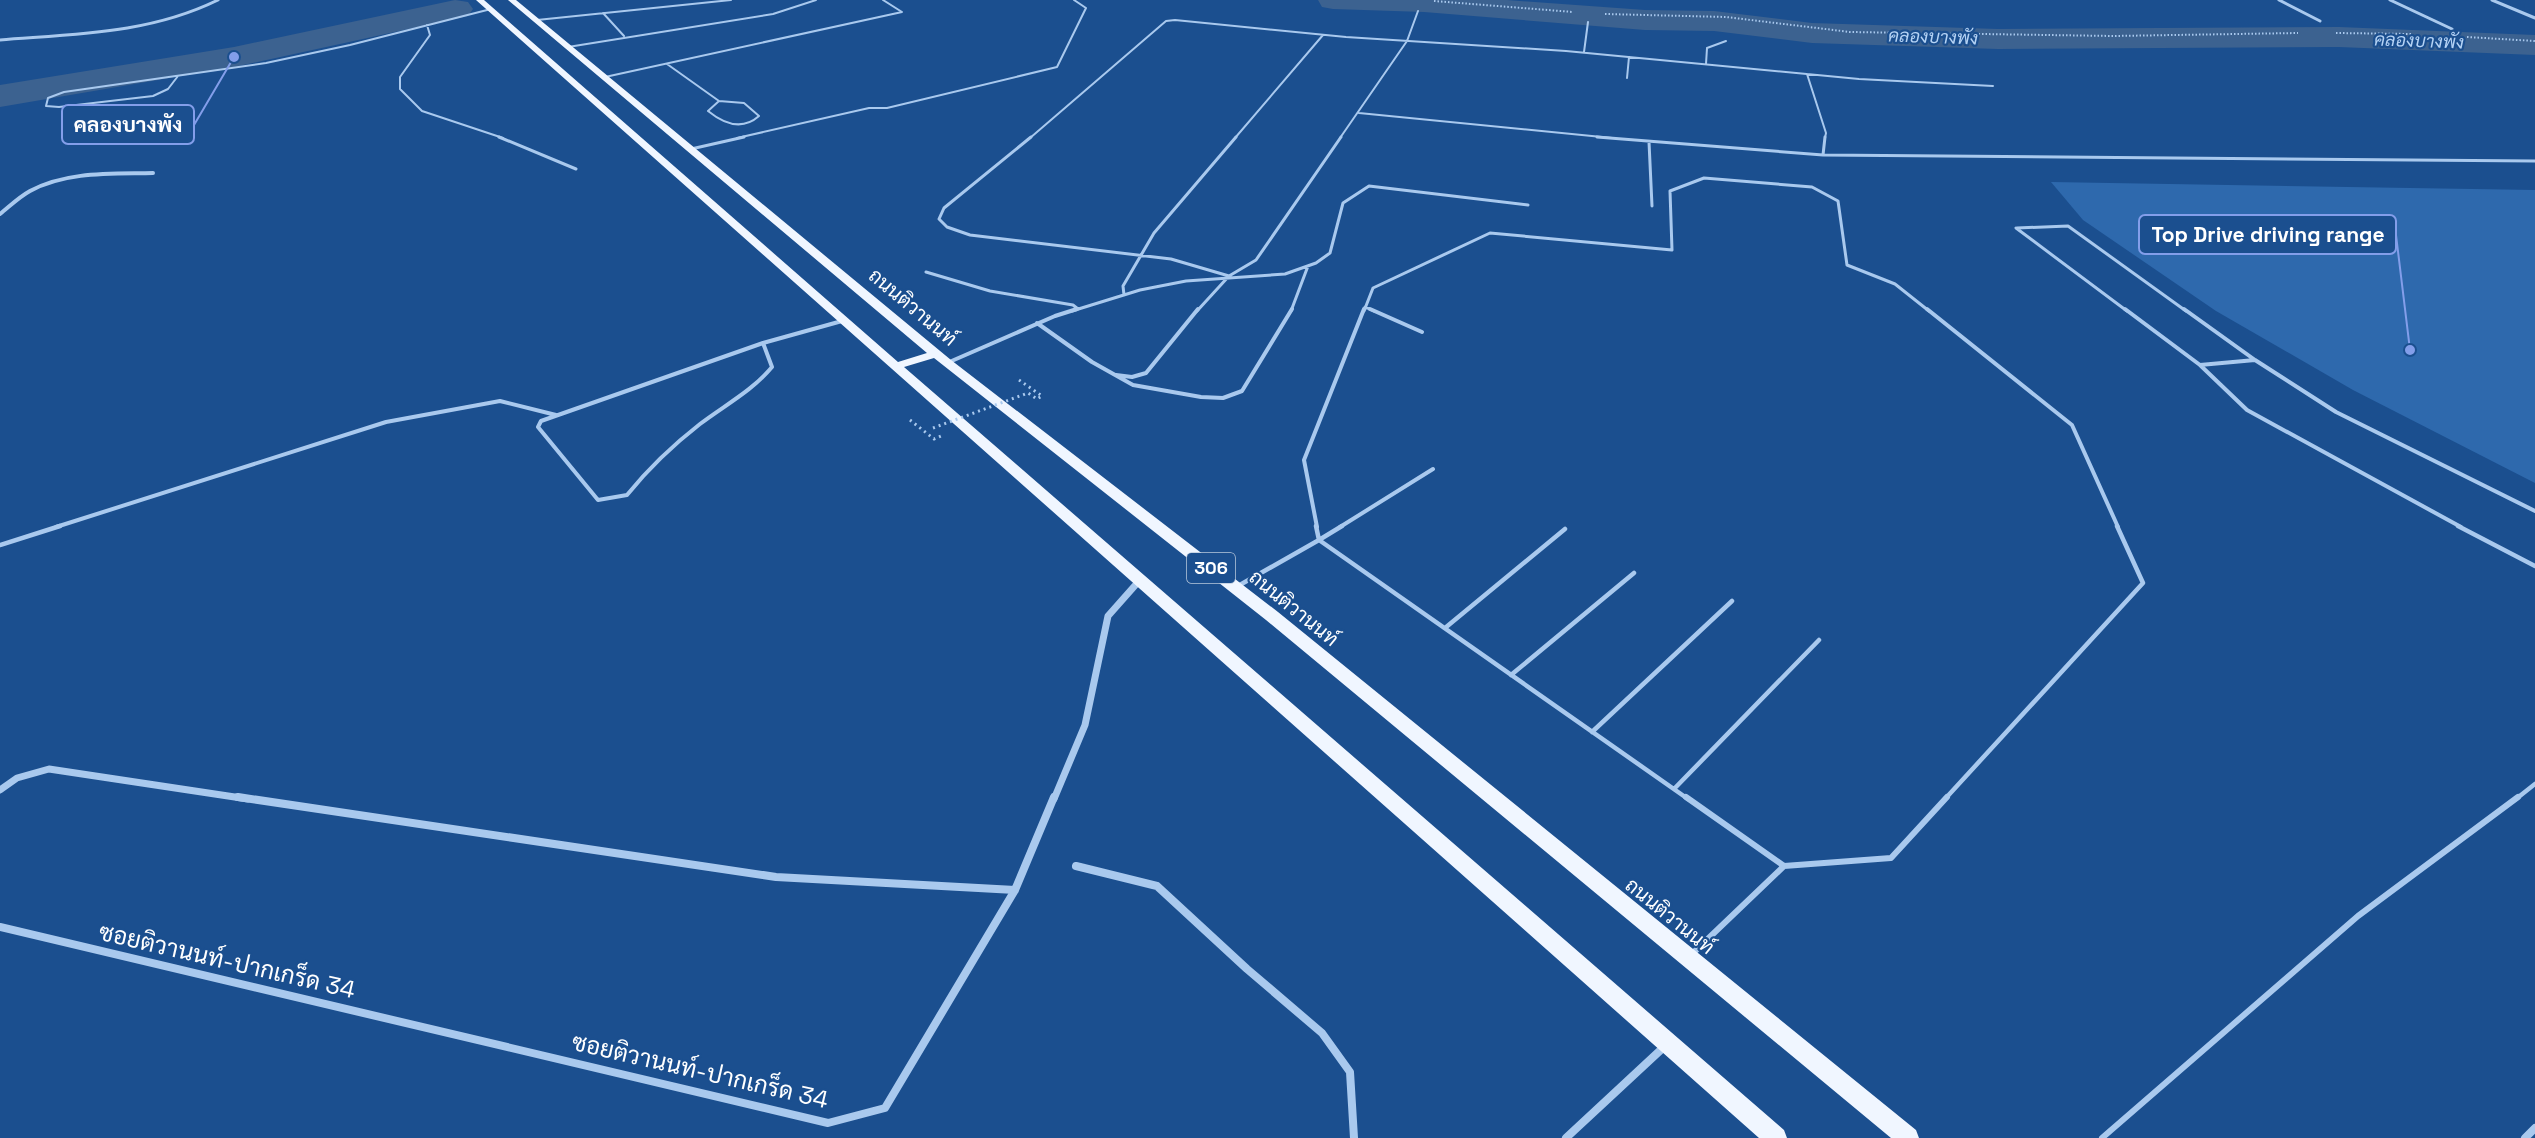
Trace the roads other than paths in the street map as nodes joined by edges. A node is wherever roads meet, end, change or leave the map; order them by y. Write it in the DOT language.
graph roads {
  1 [pos="218,0"];
  2 [pos="512,0"];
  3 [pos="731,0"];
  4 [pos="790,0"];
  5 [pos="816,0"];
  6 [pos="883,0"];
  7 [pos="1074,0"];
  8 [pos="2279,0"];
  9 [pos="2390,0"];
  10 [pos="2492,0"];
  11 [pos="798,4"];
  12 [pos="486,5"];
  13 [pos="1418,11"];
  14 [pos="603,13"];
  15 [pos="2535,18"];
  16 [pos="537,20"];
  17 [pos="2320,21"];
  18 [pos="1588,22"];
  19 [pos="427,25"];
  20 [pos="2452,28"];
  21 [pos="1323,35"];
  22 [pos="624,36"];
  23 [pos="0,40"];
  24 [pos="1407,41"];
  25 [pos="1726,41"];
  26 [pos="568,47"];
  27 [pos="1584,52"];
  28 [pos="1629,57"];
  29 [pos="667,64"];
  30 [pos="1706,64"];
  31 [pos="1807,74"];
  32 [pos="178,76"];
  33 [pos="605,77"];
  34 [pos="1627,78"];
  35 [pos="1994,86"];
  36 [pos="719,101"];
  37 [pos="1359,113"];
  38 [pos="745,124"];
  39 [pos="758,134"];
  40 [pos="1650,142"];
  41 [pos="690,149"];
  42 [pos="1823,155"];
  43 [pos="2535,161"];
  44 [pos="576,169"];
  45 [pos="153,173"];
  46 [pos="1528,205"];
  47 [pos="1652,206"];
  48 [pos="0,214"];
  49 [pos="1141,255"];
  50 [pos="1308,266"];
  51 [pos="926,272"];
  52 [pos="1229,276"];
  53 [pos="1124,295"];
  54 [pos="1365,307"];
  55 [pos="1078,309"];
  56 [pos="844,320"];
  57 [pos="1037,323"];
  58 [pos="1422,332"];
  59 [pos="763,343"];
  60 [pos="942,359"];
  61 [pos="2255,360"];
  62 [pos="2200,365"];
  63 [pos="897,366"];
  64 [pos="1116,375"];
  65 [pos="558,416"];
  66 [pos="1433,469"];
  67 [pos="2535,511"];
  68 [pos="1565,529"];
  69 [pos="1319,540"];
  70 [pos="0,545"];
  71 [pos="2535,566"];
  72 [pos="1634,573"];
  73 [pos="1139,582"];
  74 [pos="1235,588"];
  75 [pos="1732,601"];
  76 [pos="1445,628"];
  77 [pos="1819,640"];
  78 [pos="1511,675"];
  79 [pos="1592,732"];
  80 [pos="2535,784"];
  81 [pos="1674,789"];
  82 [pos="0,790"];
  83 [pos="1076,866"];
  84 [pos="1784,866"];
  85 [pos="1015,890"];
  86 [pos="0,927"];
  87 [pos="1688,958"];
  88 [pos="1668,1043"];
  89 [pos="2535,1128"];
  90 [pos="1354,1138"];
  91 [pos="1566,1138"];
  92 [pos="1776,1138"];
  93 [pos="1908,1138"];
  94 [pos="2102,1138"];
  95 [pos="2525,1138"];
  1 -- 23 [label="street"];
  2 -- 16 [label="main road, ถนนติวานนท์ / 306"];
  3 -- 14 [label="lane"];
  4 -- 11 [label="lane"];
  5 -- 11 [label="lane"];
  6 -- 29 [label="lane"];
  7 -- 39 [label="lane"];
  8 -- 17 [label="street"];
  9 -- 20 [label="street"];
  10 -- 15 [label="street"];
  11 -- 22 [label="lane"];
  12 -- 19 [label="lane"];
  12 -- 56 [label="main road"];
  13 -- 24 [label="lane"];
  14 -- 16 [label="lane"];
  14 -- 22 [label="lane"];
  16 -- 26 [label="main road, ถนนติวานนท์ / 306"];
  18 -- 27 [label="lane"];
  19 -- 32 [label="lane"];
  19 -- 44 [label="lane"];
  21 -- 24 [label="lane"];
  21 -- 49 [label="lane"];
  21 -- 49 [label="lane"];
  22 -- 26 [label="lane"];
  24 -- 27 [label="lane"];
  24 -- 37 [label="lane"];
  25 -- 30 [label="lane"];
  26 -- 33 [label="main road, ถนนติวานนท์ / 306"];
  27 -- 28 [label="lane"];
  28 -- 30 [label="lane"];
  28 -- 34 [label="lane"];
  29 -- 33 [label="lane"];
  29 -- 36 [label="lane"];
  30 -- 31 [label="lane"];
  31 -- 35 [label="lane"];
  31 -- 42 [label="lane"];
  32 -- 32 [label="lane"];
  33 -- 41 [label="main road, ถนนติวานนท์ / 306"];
  36 -- 38 [label="lane"];
  36 -- 38 [label="lane"];
  37 -- 40 [label="lane"];
  37 -- 52 [label="lane"];
  38 -- 39 [label="lane"];
  39 -- 41 [label="lane"];
  40 -- 42 [label="lane"];
  40 -- 47 [label="lane"];
  41 -- 60 [label="main road, ถนนติวานนท์ / 306"];
  42 -- 43 [label="lane"];
  45 -- 48 [label="street"];
  46 -- 50 [label="lane"];
  49 -- 52 [label="lane"];
  49 -- 53 [label="lane"];
  50 -- 52 [label="lane"];
  50 -- 64 [label="lane"];
  51 -- 55 [label="lane"];
  52 -- 53 [label="lane"];
  52 -- 64 [label="lane"];
  53 -- 55 [label="lane"];
  54 -- 58 [label="lane"];
  54 -- 69 [label="lane"];
  54 -- 84 [label="lane"];
  55 -- 57 [label="lane"];
  56 -- 59 [label="lane"];
  56 -- 63 [label="main road"];
  57 -- 60 [label="lane"];
  57 -- 64 [label="lane"];
  59 -- 65 [label="lane"];
  59 -- 65 [label="lane"];
  60 -- 63 [label="main road"];
  60 -- 74 [label="main road, ถนนติวานนท์ / 306"];
  61 -- 62 [label="lane"];
  61 -- 62 [label="lane"];
  61 -- 67 [label="lane"];
  62 -- 71 [label="lane"];
  63 -- 73 [label="main road"];
  65 -- 70 [label="lane"];
  66 -- 69 [label="lane"];
  68 -- 76 [label="lane"];
  69 -- 74 [label="lane"];
  69 -- 76 [label="lane"];
  72 -- 78 [label="lane"];
  73 -- 85 [label="street, ซอยติวานนท์-ปากเกร็ด 34"];
  73 -- 88 [label="main road"];
  74 -- 87 [label="main road, ถนนติวานนท์ / 306"];
  75 -- 79 [label="lane"];
  76 -- 78 [label="lane"];
  77 -- 81 [label="lane"];
  78 -- 79 [label="lane"];
  79 -- 81 [label="lane"];
  80 -- 94 [label="lane"];
  81 -- 84 [label="lane"];
  82 -- 85 [label="street"];
  83 -- 90 [label="street"];
  84 -- 87 [label="lane"];
  85 -- 86 [label="street, ซอยติวานนท์-ปากเกร็ด 34"];
  87 -- 93 [label="main road, ถนนติวานนท์ / 306"];
  88 -- 91 [label="street"];
  88 -- 92 [label="main road"];
  89 -- 95 [label="street"];
}
